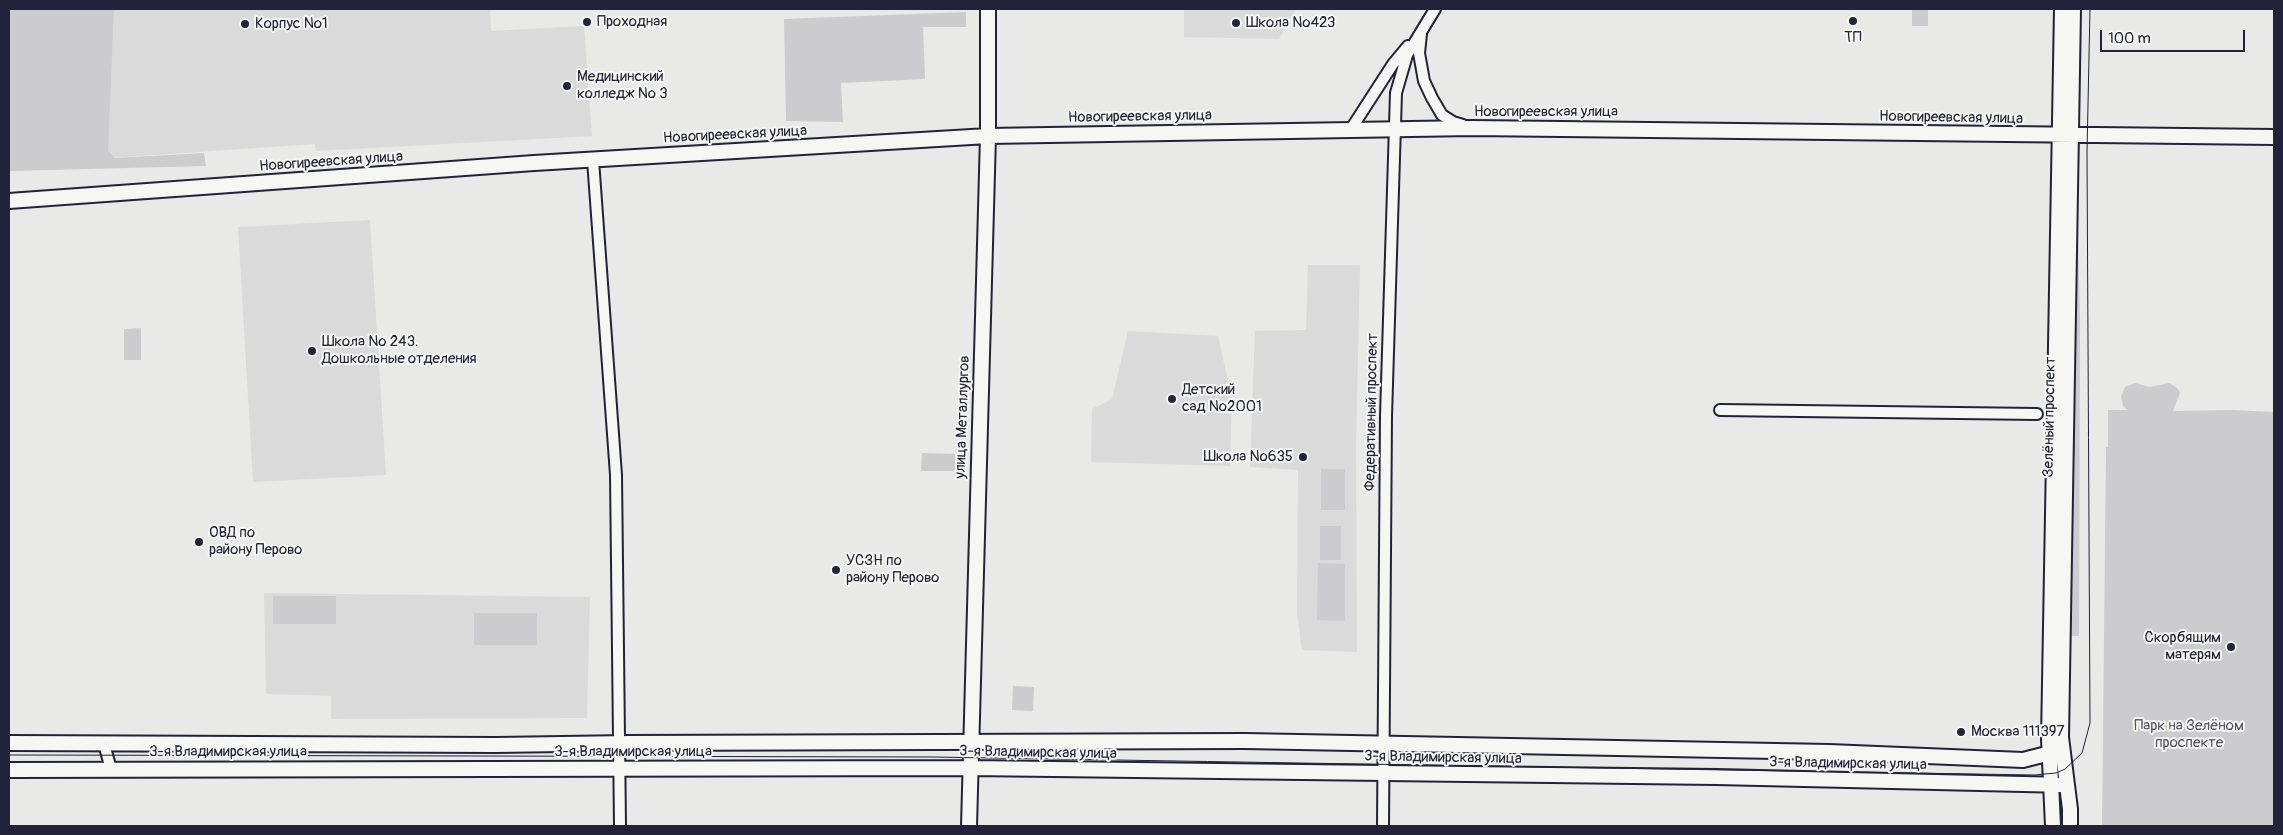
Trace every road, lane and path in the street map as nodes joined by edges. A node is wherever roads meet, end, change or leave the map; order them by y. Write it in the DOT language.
graph roads {
  1 [pos="988,9"];
  2 [pos="1435,9"];
  3 [pos="2062,9"];
  4 [pos="2073,9"];
  5 [pos="1421,30"];
  6 [pos="1394,128"];
  7 [pos="1472,128"];
  8 [pos="1351,129"];
  9 [pos="988,136"];
  10 [pos="2065,136"];
  11 [pos="2274,137"];
  12 [pos="593,160"];
  13 [pos="9,201"];
  14 [pos="1720,410"];
  15 [pos="2037,414"];
  16 [pos="9,743"];
  17 [pos="620,743"];
  18 [pos="970,743"];
  19 [pos="104,744"];
  20 [pos="1383,744"];
  21 [pos="2056,752"];
  22 [pos="620,768"];
  23 [pos="970,768"];
  24 [pos="111,769"];
  25 [pos="9,770"];
  26 [pos="1383,774"];
  27 [pos="2067,785"];
  28 [pos="2051,786"];
  29 [pos="620,826"];
  30 [pos="969,826"];
  31 [pos="1383,826"];
  32 [pos="2053,826"];
  33 [pos="2070,826"];
  1 -- 9 [label="street, улица Металлургов"];
  2 -- 5 [label="street, Федеративный проспект"];
  3 -- 10 [label="street, Зелёный проспект"];
  4 -- 10 [label="street, Зелёный проспект"];
  5 -- 6 [label="street, Федеративный проспект"];
  5 -- 7 [label="street"];
  5 -- 8 [label="street"];
  6 -- 7 [label="street, Новогиреевская улица"];
  6 -- 8 [label="street, Новогиреевская улица"];
  6 -- 20 [label="street, Федеративный проспект"];
  7 -- 10 [label="street, Новогиреевская улица"];
  8 -- 9 [label="street, Новогиреевская улица"];
  9 -- 12 [label="street, Новогиреевская улица"];
  9 -- 18 [label="street, улица Металлургов"];
  10 -- 11 [label="street, Новогиреевская улица"];
  10 -- 21 [label="street, Зелёный проспект"];
  12 -- 13 [label="street, Новогиреевская улица"];
  12 -- 17 [label="street"];
  14 -- 15 [label="street"];
  16 -- 19 [label="street, 3-я Владимирская улица"];
  17 -- 18 [label="street, 3-я Владимирская улица"];
  17 -- 19 [label="street, 3-я Владимирская улица"];
  17 -- 22 [label="street"];
  18 -- 20 [label="street, 3-я Владимирская улица"];
  18 -- 23 [label="street, улица Металлургов"];
  19 -- 24 [label="street"];
  20 -- 21 [label="street, 3-я Владимирская улица"];
  20 -- 26 [label="street, Федеративный проспект"];
  21 -- 27 [label="street, Зелёный проспект"];
  21 -- 28 [label="street, Зелёный проспект"];
  22 -- 23 [label="street, 3-я Владимирская улица"];
  22 -- 24 [label="street, 3-я Владимирская улица"];
  22 -- 29 [label="street"];
  23 -- 26 [label="street, 3-я Владимирская улица"];
  23 -- 30 [label="street, улица Металлургов"];
  24 -- 25 [label="street, 3-я Владимирская улица"];
  26 -- 28 [label="street, 3-я Владимирская улица"];
  26 -- 31 [label="street, Федеративный проспект"];
  27 -- 28 [label="street, 3-я Владимирская улица"];
  27 -- 33 [label="street, Зелёный проспект"];
  28 -- 32 [label="street, Зелёный проспект"];
}
